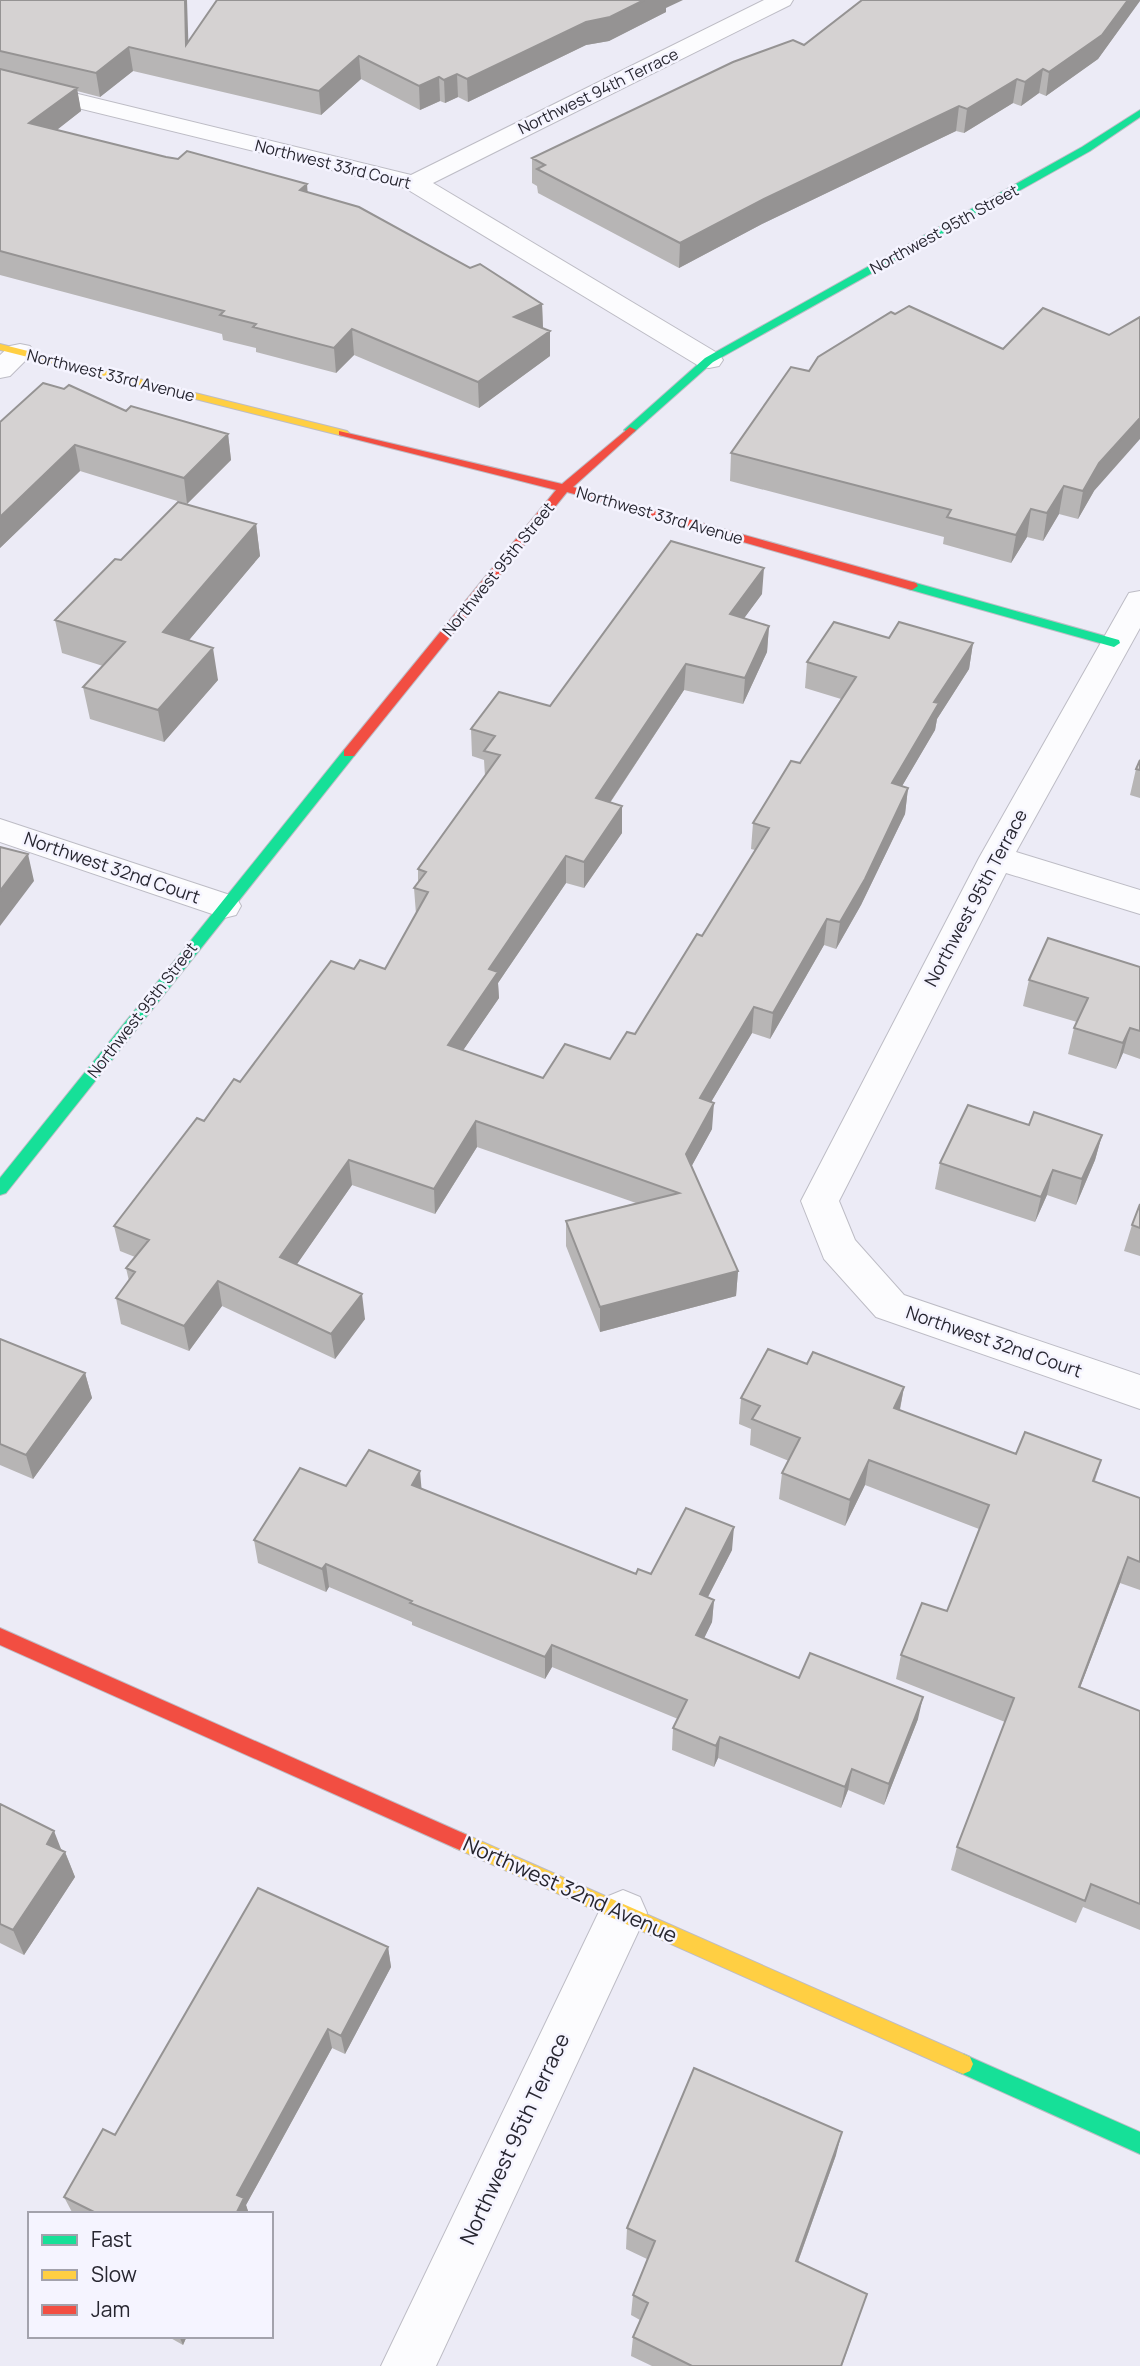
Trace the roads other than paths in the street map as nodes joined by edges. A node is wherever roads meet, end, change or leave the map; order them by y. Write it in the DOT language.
graph roads {
  1 [pos="782,0"];
  2 [pos="0,82"];
  3 [pos="1140,113"];
  4 [pos="414,183"];
  5 [pos="7,356"];
  6 [pos="709,360"];
  7 [pos="564,488"];
  8 [pos="1140,600"];
  9 [pos="1114,643"];
  10 [pos="0,831"];
  11 [pos="996,859"];
  12 [pos="1140,902"];
  13 [pos="224,906"];
  14 [pos="0,1189"];
  15 [pos="820,1201"];
  16 [pos="1140,1392"];
  17 [pos="0,1636"];
  18 [pos="623,1913"];
  19 [pos="1140,2143"];
  20 [pos="408,2366"];
  1 -- 4 [label="street, Northwest 94th Terrace"];
  2 -- 4 [label="street, Northwest 33rd Court"];
  3 -- 6 [label="street, Northwest 95th Street"];
  4 -- 6 [label="street, Northwest 33rd Court"];
  5 -- 7 [label="street, Northwest 33rd Avenue"];
  6 -- 7 [label="street, Northwest 95th Street"];
  7 -- 9 [label="street, Northwest 33rd Avenue"];
  7 -- 13 [label="street, Northwest 95th Street"];
  8 -- 9 [label="street, Northwest 95th Terrace"];
  9 -- 11 [label="street, Northwest 95th Terrace"];
  10 -- 13 [label="street, Northwest 32nd Court"];
  11 -- 12 [label="street"];
  11 -- 15 [label="street, Northwest 95th Terrace"];
  13 -- 14 [label="street, Northwest 95th Street"];
  15 -- 16 [label="street, Northwest 32nd Court"];
  17 -- 18 [label="street, Northwest 32nd Avenue"];
  18 -- 19 [label="street, Northwest 32nd Avenue"];
  18 -- 20 [label="street, Northwest 95th Terrace"];
}
